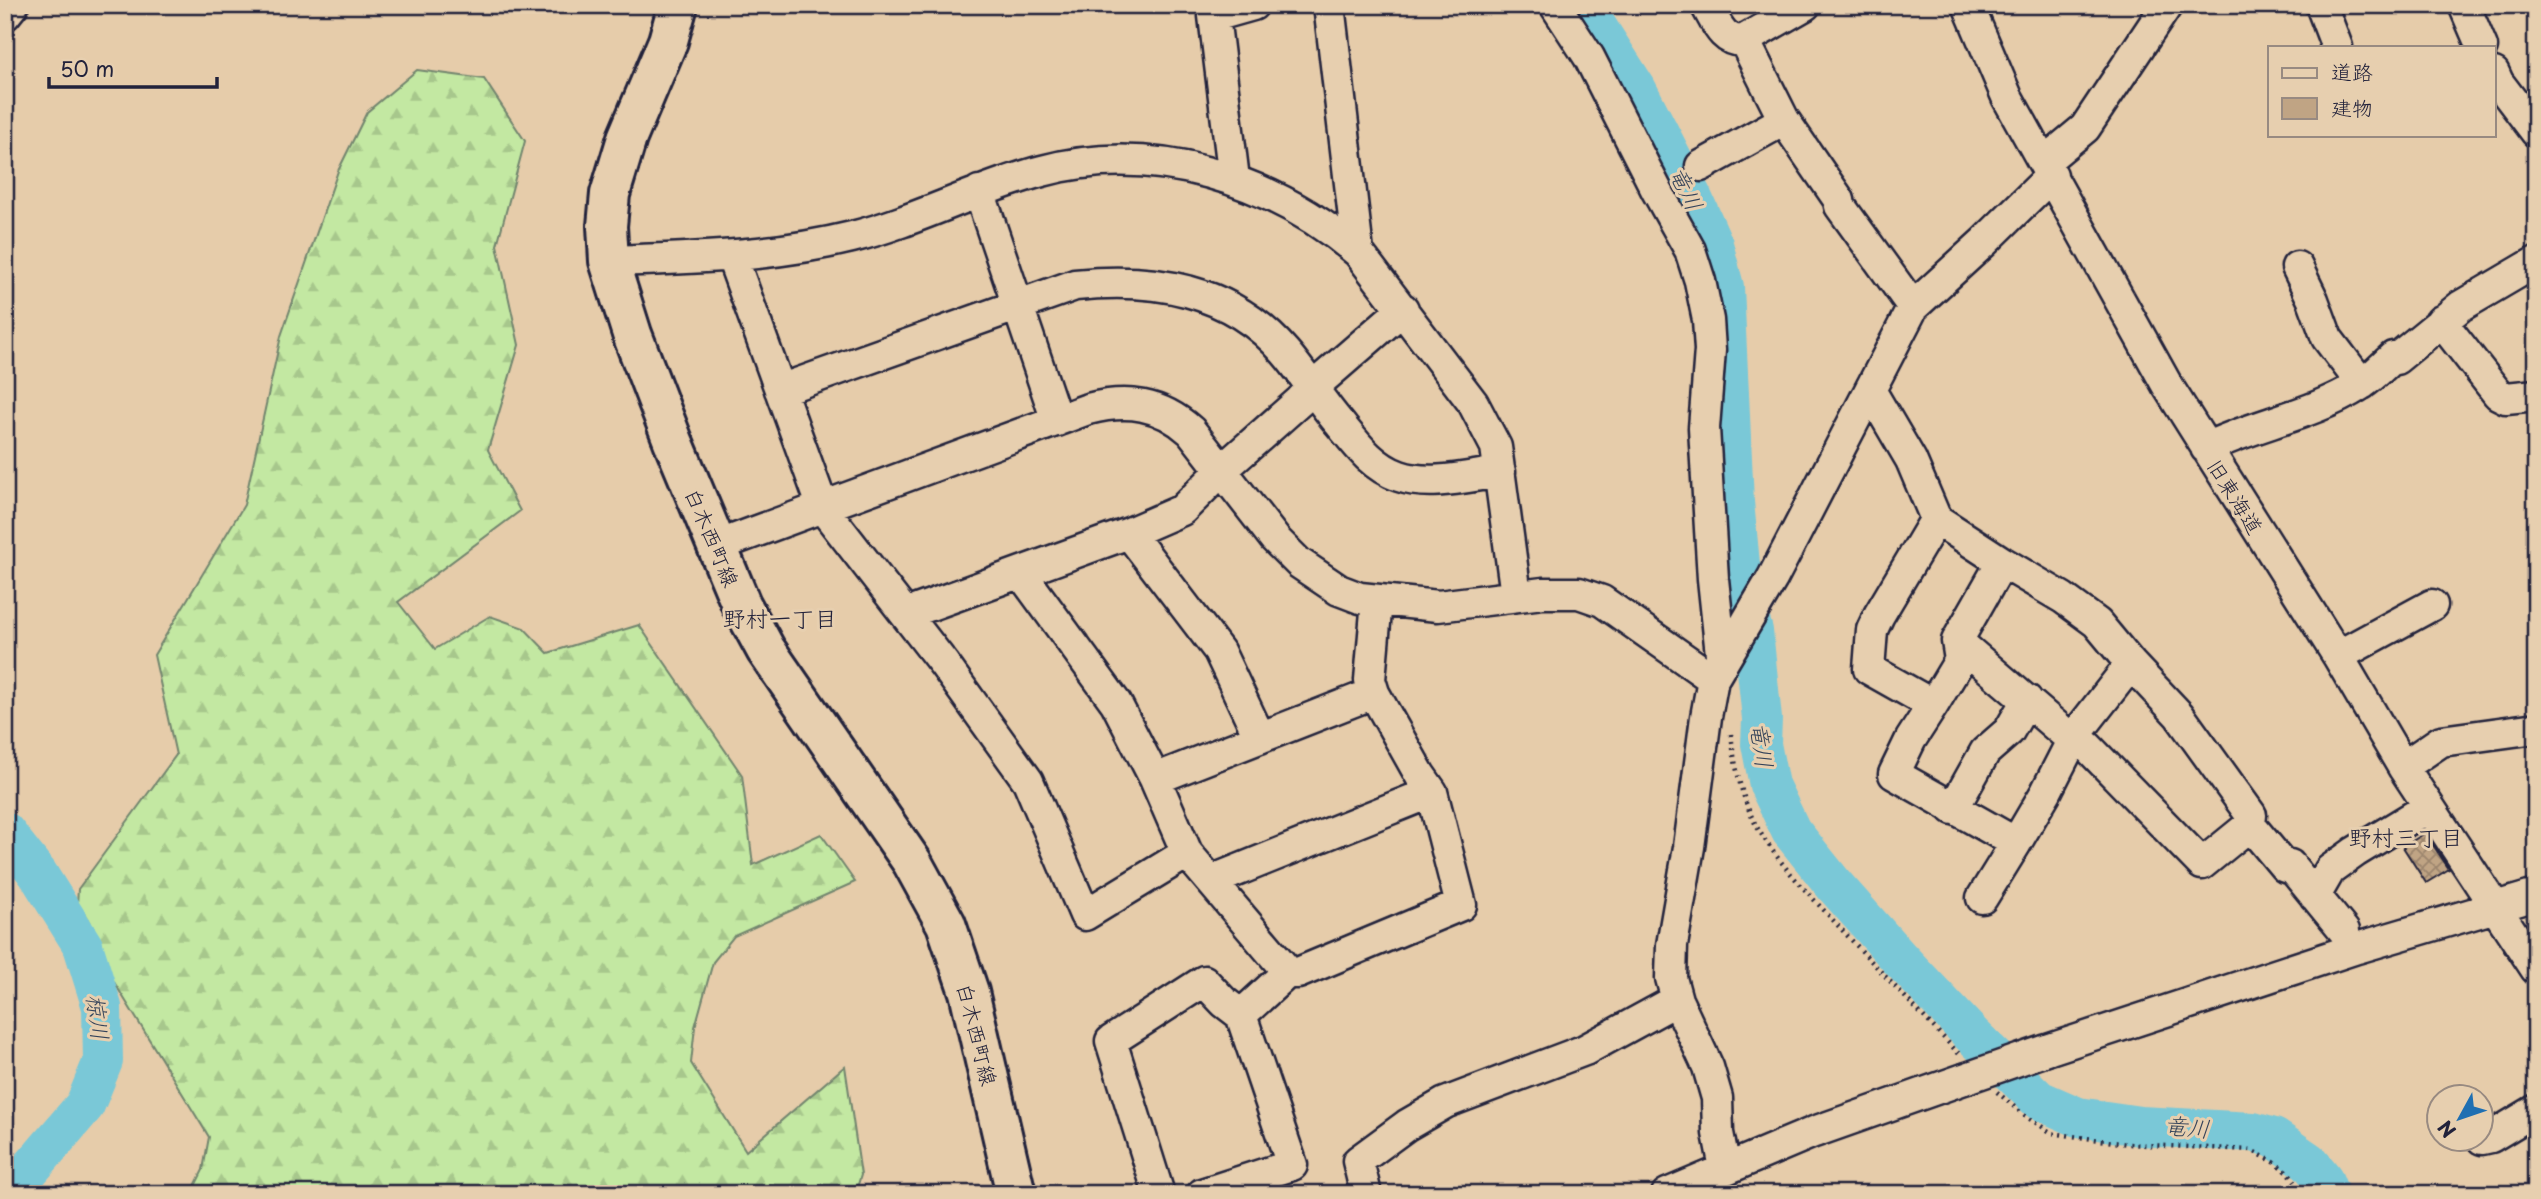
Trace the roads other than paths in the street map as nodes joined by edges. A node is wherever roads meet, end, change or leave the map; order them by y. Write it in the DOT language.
graph roads {
  1 [pos="13,5"];
  2 [pos="678,5"];
  3 [pos="1253,5"];
  4 [pos="1329,5"];
  5 [pos="1555,5"];
  6 [pos="1706,5"];
  7 [pos="1805,5"];
  8 [pos="1968,5"];
  9 [pos="2167,5"];
  10 [pos="2321,5"];
  11 [pos="2464,5"];
  12 [pos="5,15"];
  13 [pos="1744,40"];
  14 [pos="2337,46"];
  15 [pos="2482,46"];
  16 [pos="2496,78"];
  17 [pos="1784,120"];
  18 [pos="2536,132"];
  19 [pos="1701,166"];
  20 [pos="2048,169"];
  21 [pos="1234,179"];
  22 [pos="979,191"];
  23 [pos="1358,252"];
  24 [pos="733,257"];
  25 [pos="609,261"];
  26 [pos="2536,262"];
  27 [pos="2297,267"];
  28 [pos="1019,304"];
  29 [pos="1913,307"];
  30 [pos="1403,309"];
  31 [pos="2451,314"];
  32 [pos="2362,384"];
  33 [pos="1312,388"];
  34 [pos="780,390"];
  35 [pos="1870,390"];
  36 [pos="2536,395"];
  37 [pos="1057,421"];
  38 [pos="2206,448"];
  39 [pos="1222,470"];
  40 [pos="1500,472"];
  41 [pos="823,508"];
  42 [pos="1936,519"];
  43 [pos="1129,533"];
  44 [pos="716,546"];
  45 [pos="2002,562"];
  46 [pos="1021,573"];
  47 [pos="1516,595"];
  48 [pos="1377,600"];
  49 [pos="2432,605"];
  50 [pos="906,614"];
  51 [pos="1956,640"];
  52 [pos="2338,656"];
  53 [pos="1722,663"];
  54 [pos="2131,664"];
  55 [pos="1374,693"];
  56 [pos="2027,700"];
  57 [pos="1933,705"];
  58 [pos="2536,728"];
  59 [pos="2074,737"];
  60 [pos="1260,738"];
  61 [pos="2403,767"];
  62 [pos="1155,779"];
  63 [pos="1432,792"];
  64 [pos="2429,807"];
  65 [pos="1953,809"];
  66 [pos="2250,825"];
  67 [pos="2016,843"];
  68 [pos="1187,853"];
  69 [pos="1211,881"];
  70 [pos="2536,895"];
  71 [pos="2315,896"];
  72 [pos="1982,898"];
  73 [pos="2497,907"];
  74 [pos="2344,931"];
  75 [pos="2536,969"];
  76 [pos="1288,972"];
  77 [pos="1677,1000"];
  78 [pos="1241,1015"];
  79 [pos="2536,1110"];
  80 [pos="2496,1134"];
  81 [pos="1713,1180"];
  82 [pos="1016,1194"];
  83 [pos="1159,1194"];
  84 [pos="1202,1194"];
  85 [pos="1366,1194"];
  86 [pos="1667,1194"];
  1 -- 12 [label="street"];
  2 -- 25 [label="main road, 白木西町線"];
  3 -- 21 [label="street"];
  4 -- 23 [label="street"];
  5 -- 53 [label="street"];
  6 -- 13 [label="street"];
  7 -- 13 [label="street"];
  8 -- 20 [label="street, 旧東海道"];
  9 -- 20 [label="street"];
  10 -- 14 [label="street"];
  11 -- 15 [label="street"];
  13 -- 17 [label="street"];
  16 -- 18 [label="street"];
  17 -- 19 [label="street"];
  17 -- 29 [label="street"];
  20 -- 29 [label="street"];
  20 -- 38 [label="street, 旧東海道"];
  21 -- 22 [label="street"];
  21 -- 23 [label="street"];
  22 -- 24 [label="street"];
  22 -- 28 [label="street"];
  23 -- 30 [label="street"];
  24 -- 25 [label="street"];
  24 -- 34 [label="street"];
  25 -- 44 [label="main road, 白木西町線"];
  26 -- 31 [label="street"];
  27 -- 32 [label="street"];
  28 -- 33 [label="street"];
  28 -- 34 [label="street"];
  28 -- 37 [label="street"];
  29 -- 35 [label="street"];
  30 -- 33 [label="street"];
  30 -- 40 [label="street"];
  31 -- 32 [label="street"];
  31 -- 36 [label="street"];
  32 -- 38 [label="street"];
  33 -- 39 [label="street"];
  33 -- 40 [label="street"];
  34 -- 41 [label="street"];
  35 -- 42 [label="street"];
  35 -- 53 [label="street"];
  37 -- 39 [label="street"];
  37 -- 41 [label="street"];
  38 -- 52 [label="street, 旧東海道"];
  39 -- 43 [label="street"];
  39 -- 48 [label="street"];
  40 -- 47 [label="street"];
  41 -- 44 [label="street"];
  41 -- 50 [label="street"];
  42 -- 45 [label="street"];
  42 -- 57 [label="street"];
  43 -- 46 [label="street"];
  43 -- 60 [label="street"];
  44 -- 82 [label="main road, 白木西町線"];
  45 -- 51 [label="street"];
  45 -- 54 [label="street"];
  46 -- 50 [label="street"];
  46 -- 62 [label="street"];
  47 -- 48 [label="street"];
  47 -- 53 [label="street"];
  48 -- 55 [label="street"];
  49 -- 52 [label="street"];
  50 -- 68 [label="street"];
  51 -- 56 [label="street"];
  51 -- 57 [label="street"];
  52 -- 61 [label="street, 旧東海道"];
  53 -- 77 [label="street"];
  54 -- 59 [label="street"];
  54 -- 66 [label="street"];
  55 -- 60 [label="street"];
  55 -- 63 [label="street"];
  56 -- 59 [label="street"];
  56 -- 65 [label="street"];
  57 -- 65 [label="street"];
  58 -- 61 [label="street"];
  59 -- 66 [label="street"];
  59 -- 67 [label="street"];
  60 -- 62 [label="street"];
  61 -- 64 [label="street, 旧東海道"];
  62 -- 68 [label="street"];
  63 -- 69 [label="street"];
  63 -- 76 [label="street"];
  64 -- 71 [label="street"];
  64 -- 73 [label="street, 旧東海道"];
  65 -- 67 [label="street"];
  66 -- 71 [label="street"];
  67 -- 72 [label="street"];
  68 -- 69 [label="street"];
  69 -- 76 [label="street"];
  70 -- 73 [label="street"];
  71 -- 74 [label="street"];
  73 -- 75 [label="street, 旧東海道"];
  73 -- 81 [label="street, bridge"];
  76 -- 78 [label="street"];
  77 -- 81 [label="street"];
  77 -- 85 [label="street"];
  78 -- 83 [label="street"];
  78 -- 84 [label="street"];
  79 -- 80 [label="street"];
  81 -- 86 [label="street"];
}
